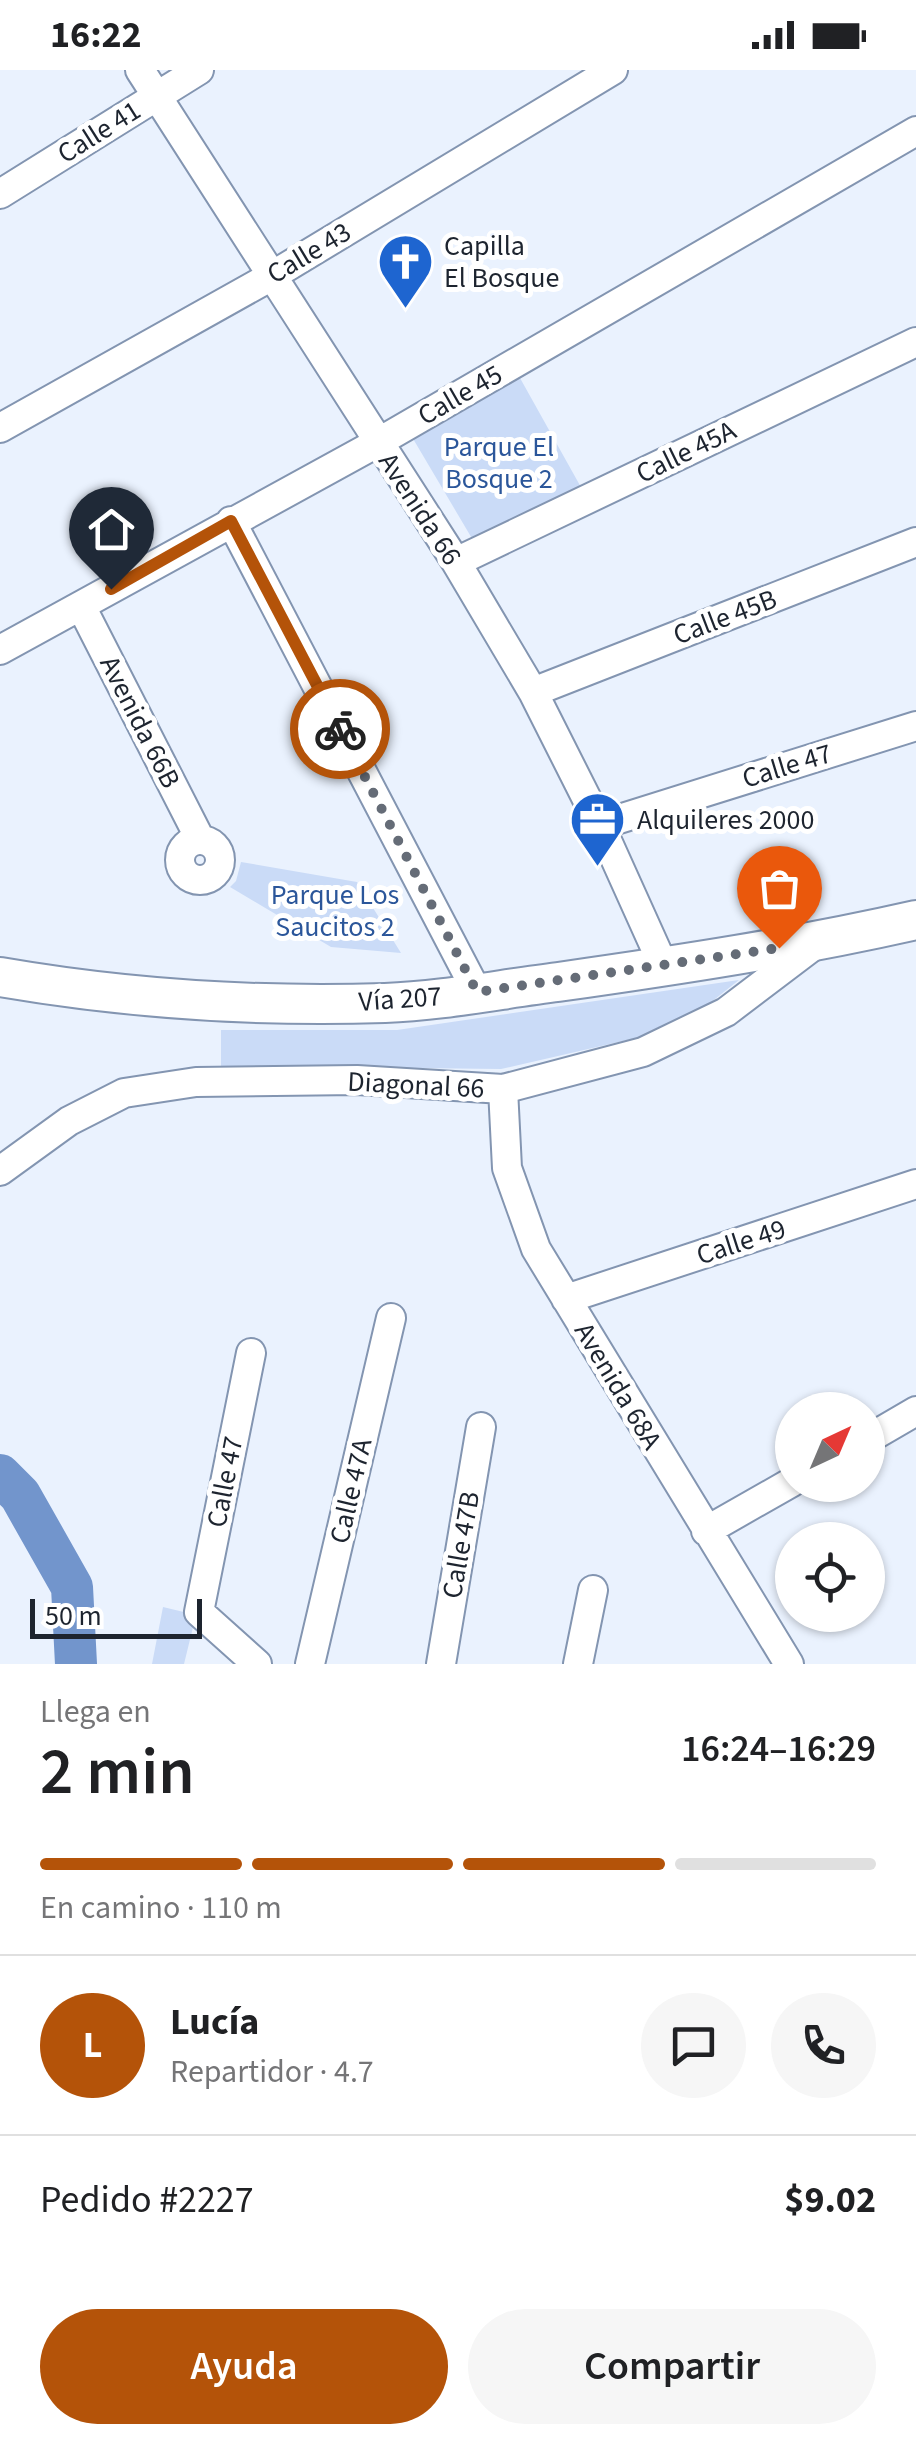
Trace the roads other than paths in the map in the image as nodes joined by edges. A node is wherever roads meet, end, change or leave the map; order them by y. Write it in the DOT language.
graph roads {
  1 [pos="140,70"];
  2 [pos="199,70"];
  3 [pos="612,70"];
  4 [pos="157,96"];
  5 [pos="916,131"];
  6 [pos="0,194"];
  7 [pos="270,277"];
  8 [pos="916,342"];
  9 [pos="0,428"];
  10 [pos="377,444"];
  11 [pos="231,521"];
  12 [pos="916,542"];
  13 [pos="456,562"];
  14 [pos="80,606"];
  15 [pos="0,650"];
  16 [pos="533,692"];
  17 [pos="916,726"];
  18 [pos="600,825"];
  19 [pos="200,839"];
  20 [pos="916,920"];
  21 [pos="818,942"];
  22 [pos="664,967"];
  23 [pos="0,976"];
  24 [pos="477,992"];
  25 [pos="502,1088"];
  26 [pos="0,1171"];
  27 [pos="916,1184"];
  28 [pos="566,1299"];
  29 [pos="392,1318"];
  30 [pos="250,1353"];
  31 [pos="916,1411"];
  32 [pos="481,1427"];
  33 [pos="885,1429"];
  34 [pos="775,1492"];
  35 [pos="706,1531"];
  36 [pos="592,1590"];
  37 [pos="257,1664"];
  38 [pos="310,1664"];
  39 [pos="441,1664"];
  40 [pos="578,1664"];
  41 [pos="789,1664"];
  1 -- 4 [label="street, Avenida 66"];
  2 -- 4 [label="street, Calle 41"];
  3 -- 7 [label="street, Calle 43"];
  4 -- 6 [label="street, Calle 41"];
  4 -- 7 [label="street, Avenida 66"];
  5 -- 10 [label="street, Calle 45"];
  7 -- 9 [label="street, Calle 43"];
  7 -- 10 [label="street, Avenida 66"];
  8 -- 13 [label="street, Calle 45A"];
  10 -- 11 [label="street, Calle 45"];
  10 -- 13 [label="street, Avenida 66"];
  11 -- 14 [label="street, Calle 45"];
  11 -- 24 [label="street"];
  12 -- 16 [label="street, Calle 45B"];
  13 -- 16 [label="street, Avenida 66"];
  14 -- 15 [label="street, Calle 45"];
  14 -- 19 [label="street, Avenida 66B"];
  16 -- 18 [label="street, Avenida 66"];
  17 -- 18 [label="street, Calle 47"];
  18 -- 22 [label="street, Avenida 66"];
  20 -- 21 [label="main road, Vía 207"];
  21 -- 22 [label="main road, Vía 207"];
  21 -- 25 [label="street, Diagonal 66"];
  22 -- 24 [label="main road, Vía 207"];
  23 -- 24 [label="main road, Vía 207"];
  25 -- 26 [label="street, Diagonal 66"];
  25 -- 28 [label="street, Avenida 68A"];
  27 -- 28 [label="street, Calle 49"];
  28 -- 35 [label="street, Avenida 68A"];
  29 -- 38 [label="street, Calle 47A"];
  30 -- 37 [label="street, Calle 47"];
  31 -- 33 [label="street"];
  32 -- 39 [label="street, Calle 47B"];
  34 -- 35 [label="street"];
  35 -- 41 [label="street, Avenida 68A"];
  36 -- 40 [label="street"];
}
